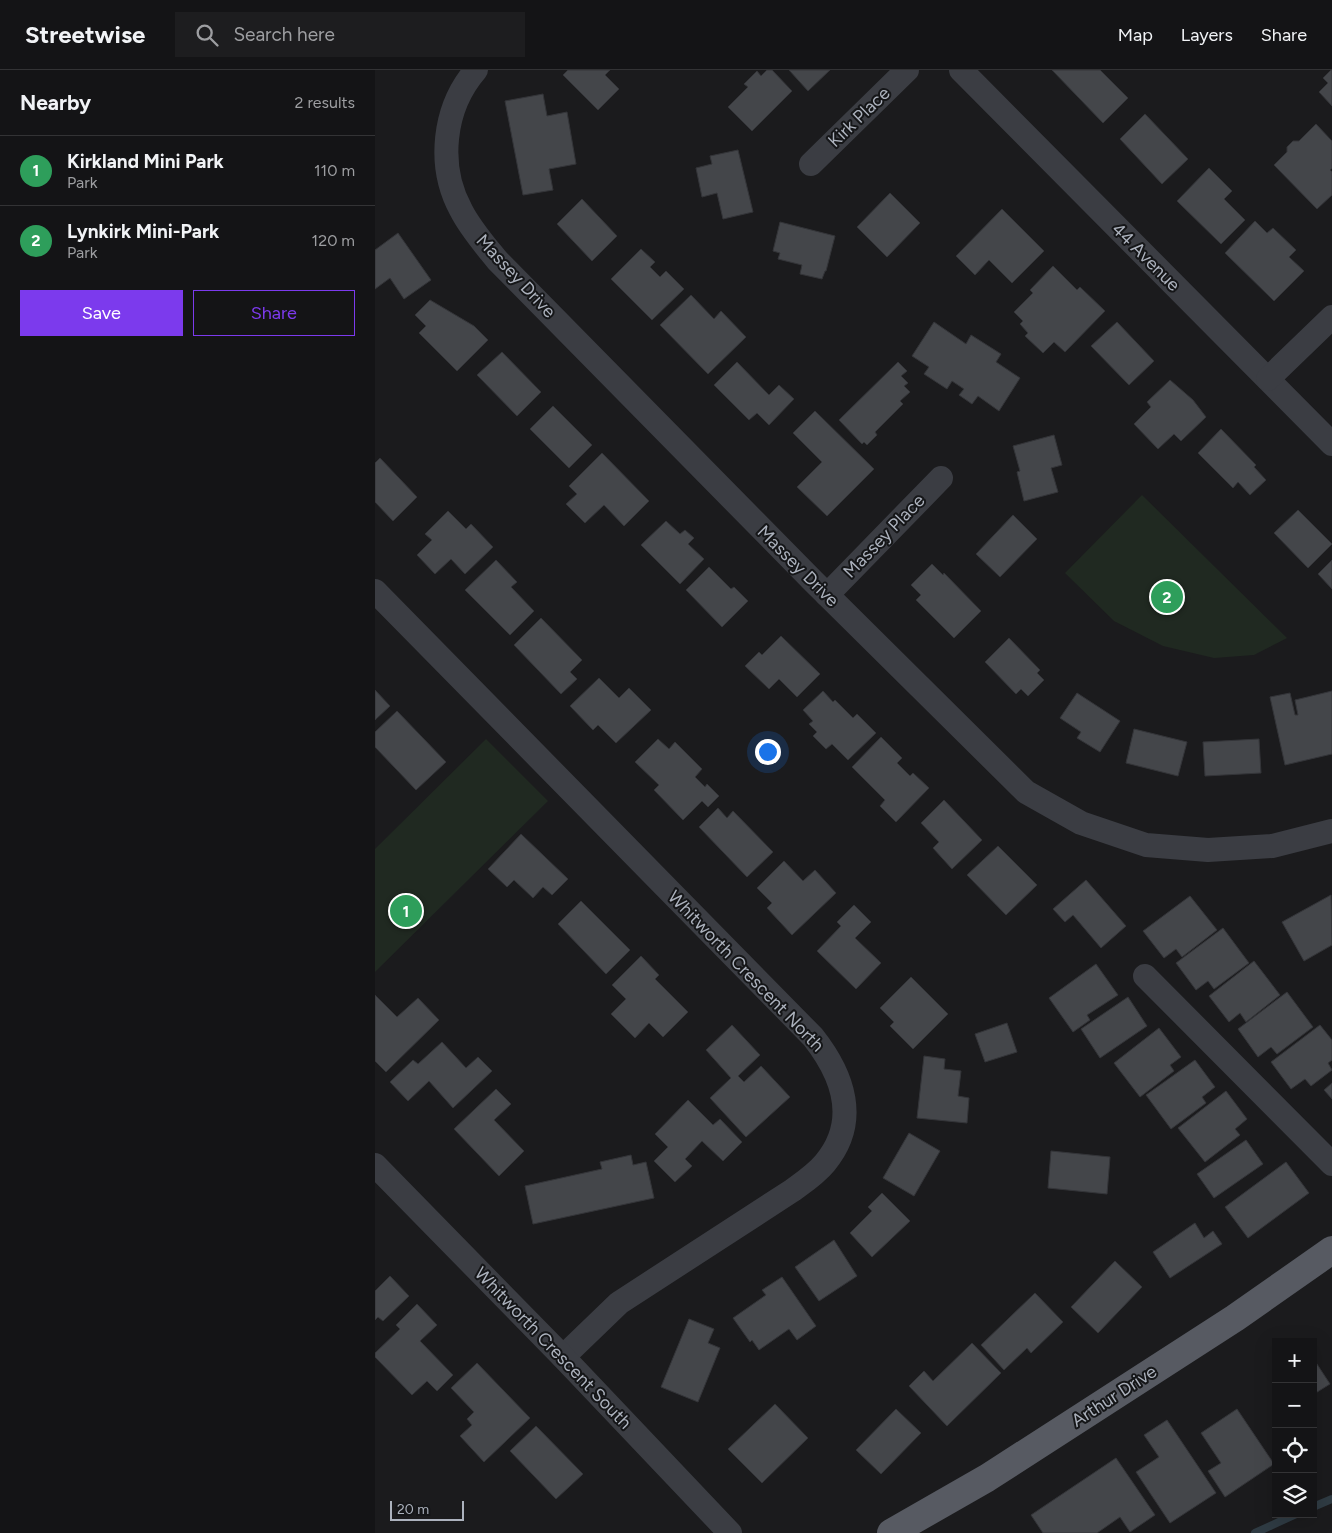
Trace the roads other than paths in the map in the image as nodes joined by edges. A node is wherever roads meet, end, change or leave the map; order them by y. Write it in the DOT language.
graph roads {
  1 [pos="476,70"];
  2 [pos="907,70"];
  3 [pos="961,70"];
  4 [pos="811,164"];
  5 [pos="1332,317"];
  6 [pos="1268,379"];
  7 [pos="1332,444"];
  8 [pos="941,478"];
  9 [pos="375,591"];
  10 [pos="827,595"];
  11 [pos="1332,831"];
  12 [pos="1145,976"];
  13 [pos="1332,1164"];
  14 [pos="375,1165"];
  15 [pos="1332,1250"];
  16 [pos="563,1357"];
  17 [pos="730,1533"];
  18 [pos="891,1533"];
  1 -- 10 [label="street, Massey Drive"];
  2 -- 4 [label="street, Kirk Place"];
  3 -- 6 [label="street, 44 Avenue"];
  5 -- 6 [label="street"];
  6 -- 7 [label="street, 44 Avenue"];
  8 -- 10 [label="street, Massey Place"];
  9 -- 16 [label="street, Whitworth Crescent North"];
  10 -- 11 [label="street, Massey Drive"];
  12 -- 13 [label="street"];
  14 -- 16 [label="street, Whitworth Crescent South"];
  15 -- 18 [label="main road, Arthur Drive"];
  16 -- 17 [label="street, Whitworth Crescent South"];
}
